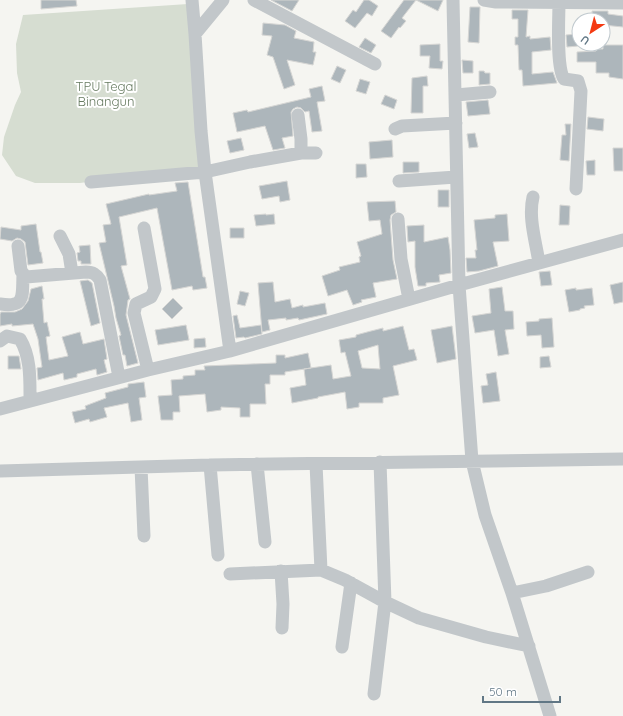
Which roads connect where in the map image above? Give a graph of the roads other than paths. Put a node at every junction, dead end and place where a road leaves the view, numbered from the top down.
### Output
1 (192, 0) edge
2 (223, 0) edge
3 (254, 0) edge
4 (453, 0) edge
5 (484, 0) edge
6 (519, 1) edge
7 (553, 1) edge
8 (623, 3) edge
9 (196, 34) junction
10 (375, 64) dead end
11 (490, 92) dead end
12 (456, 95) junction
13 (298, 115) dead end
14 (456, 122) junction
15 (395, 129) dead end
16 (301, 153) junction
17 (316, 153) dead end
18 (205, 172) junction
19 (456, 177) junction
20 (399, 181) dead end
21 (91, 182) dead end
22 (576, 190) dead end
23 (533, 197) dead end
24 (398, 219) dead end
25 (144, 228) dead end
26 (60, 236) dead end
27 (623, 240) edge
28 (18, 246) dead end
29 (539, 263) junction
30 (72, 273) junction
31 (23, 275) junction
32 (459, 285) junction
33 (409, 299) junction
34 (0, 304) edge
35 (0, 341) edge
36 (230, 351) junction
37 (148, 370) junction
38 (119, 377) junction
39 (30, 401) junction
40 (0, 409) edge
41 (623, 459) edge
42 (472, 461) junction
43 (380, 462) junction
44 (257, 464) junction
45 (316, 464) junction
46 (210, 465) junction
47 (141, 467) junction
48 (0, 471) edge
49 (144, 536) dead end
50 (265, 542) dead end
51 (218, 554) dead end
52 (321, 570) junction
53 (281, 572) junction
54 (588, 572) dead end
55 (230, 574) dead end
56 (351, 583) junction
57 (512, 593) junction
58 (385, 602) junction
59 (282, 628) dead end
60 (529, 646) junction
61 (342, 647) dead end
62 (374, 694) dead end
63 (550, 716) edge

1 - 9 street
2 - 9 street
3 - 10 street
4 - 12 street
5 - 6 street
6 - 7 street
7 - 8 street
7 - 22 street
9 - 18 street
11 - 12 street
12 - 14 street
13 - 16 street
14 - 15 street
14 - 19 street
16 - 17 street
16 - 18 street
18 - 21 street
18 - 36 street
19 - 20 street
19 - 32 street
23 - 29 street
24 - 33 street
25 - 37 street
26 - 30 street
27 - 29 street
28 - 31 street
29 - 32 street
30 - 31 street
30 - 38 street
31 - 34 street
32 - 33 street
32 - 42 street
33 - 36 street
35 - 39 street
36 - 37 street
37 - 38 street
38 - 39 street
39 - 40 street
41 - 42 street
42 - 43 street
42 - 57 street
43 - 45 street
43 - 58 street
44 - 45 street
44 - 46 street
44 - 50 street
45 - 52 street
46 - 47 street
46 - 51 street
47 - 48 street
47 - 49 street
52 - 53 street
52 - 56 street
53 - 55 street
53 - 59 street
54 - 57 street
56 - 58 street
56 - 61 street
57 - 60 street
58 - 60 street
58 - 62 street
60 - 63 street

